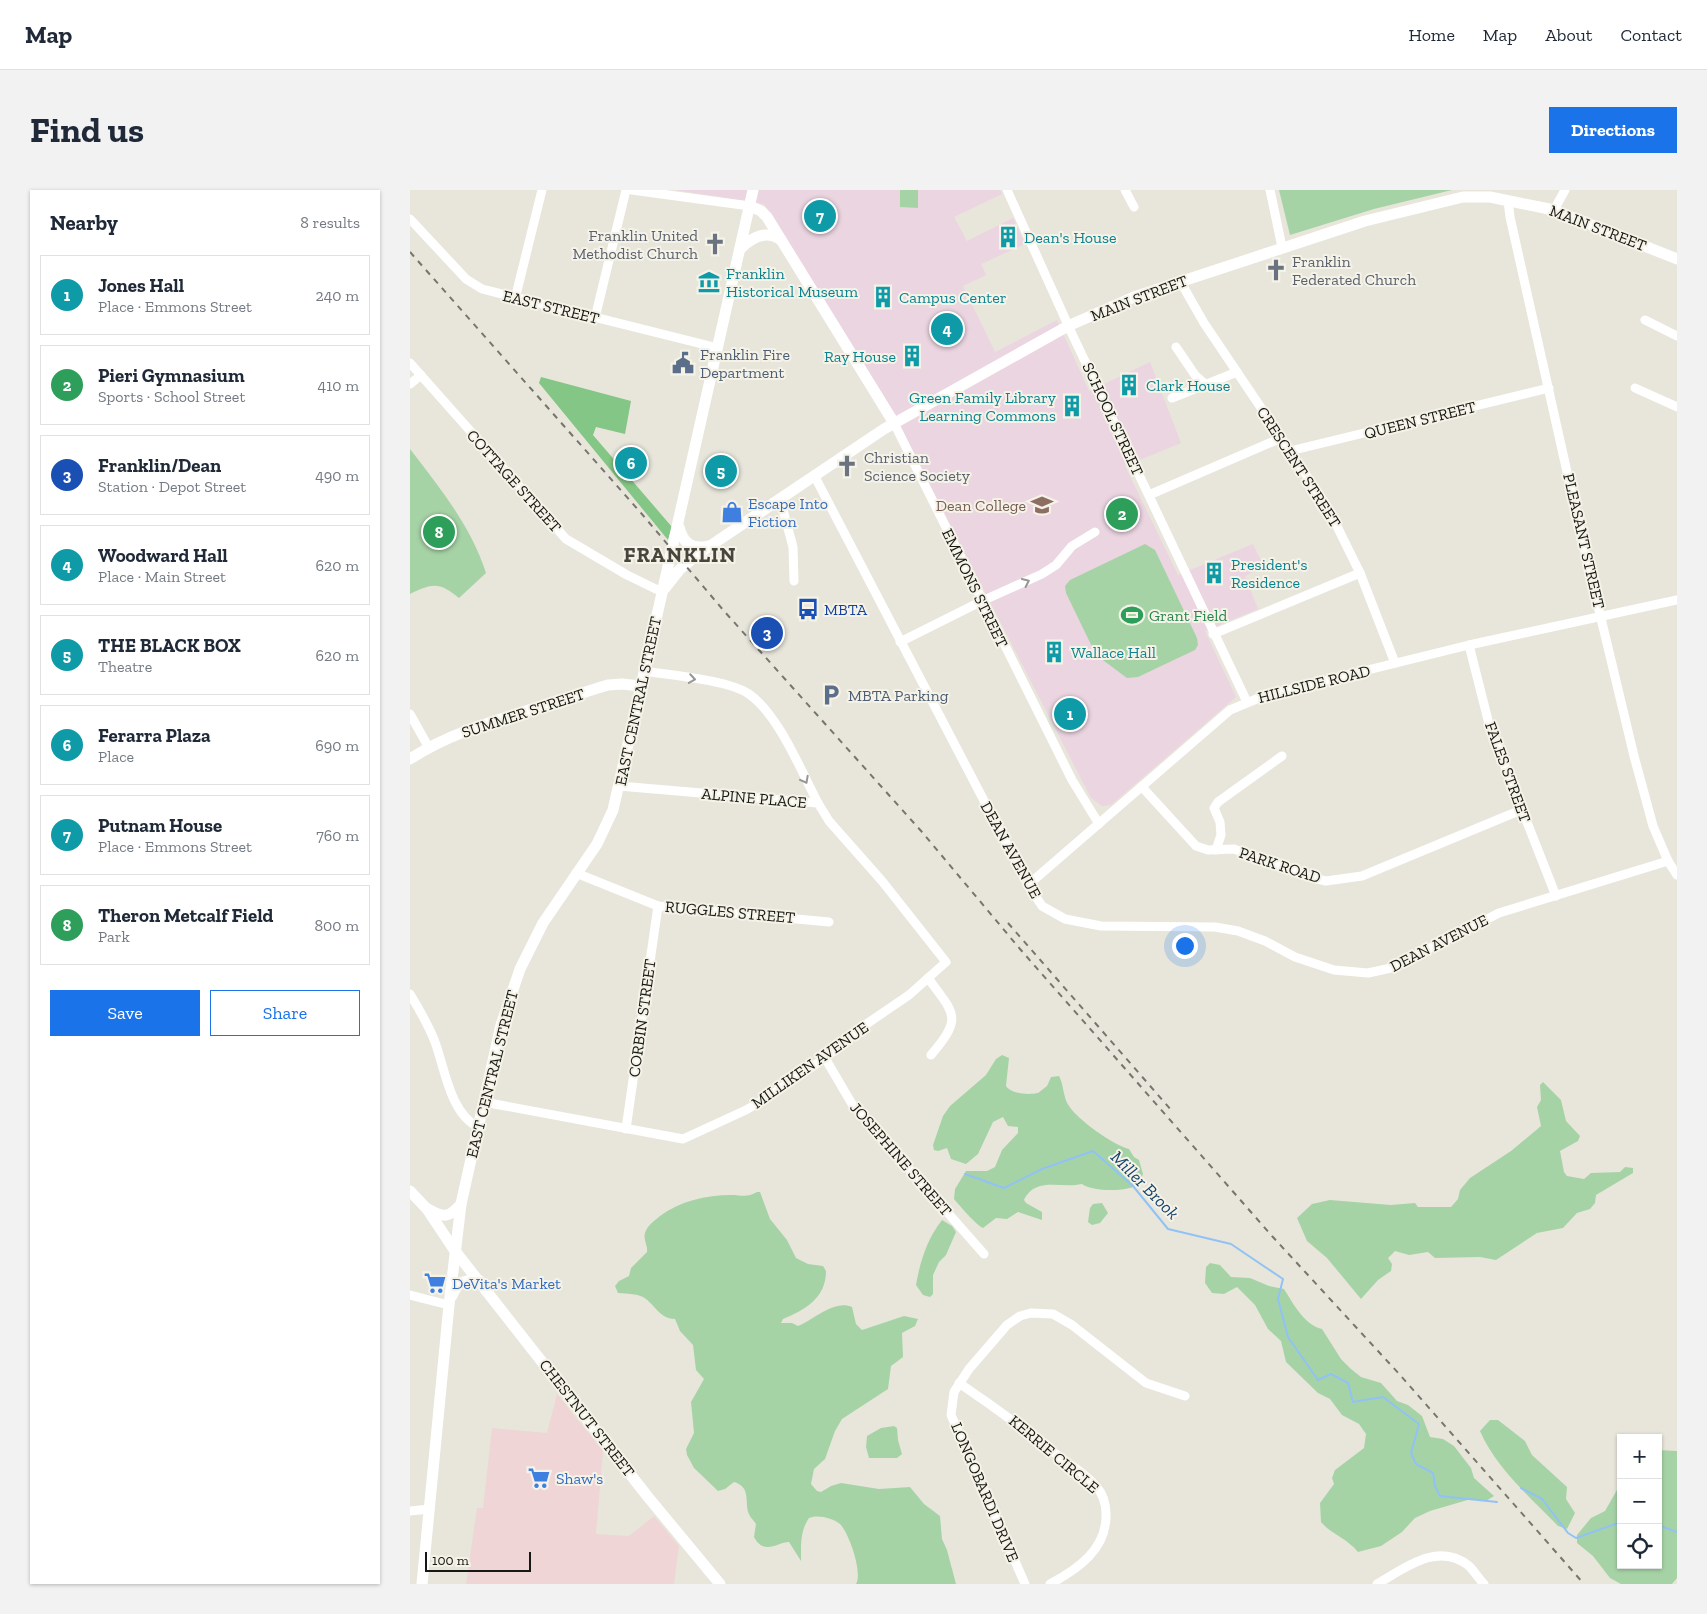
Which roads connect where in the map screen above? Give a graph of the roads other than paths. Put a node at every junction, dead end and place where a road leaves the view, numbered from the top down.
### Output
1 (542, 190) edge
2 (626, 190) edge
3 (632, 190) edge
4 (753, 190) edge
5 (1008, 190) edge
6 (1125, 190) edge
7 (1270, 190) edge
8 (1480, 190) edge
9 (1565, 190) edge
10 (1508, 195) edge
11 (1468, 196) junction
12 (750, 206) junction
13 (1134, 207) dead end
14 (1554, 210) junction
15 (410, 219) edge
16 (781, 240) junction
17 (1282, 247) junction
18 (740, 249) junction
19 (1677, 259) edge
20 (1180, 281) junction
21 (515, 299) junction
22 (595, 318) junction
23 (1645, 320) dead end
24 (1068, 326) junction
25 (1677, 336) edge
26 (1176, 347) dead end
27 (718, 348) junction
28 (410, 363) edge
29 (1237, 372) junction
30 (421, 375) junction
31 (410, 384) edge
32 (1204, 384) junction
33 (1549, 388) junction
34 (1635, 388) dead end
35 (1172, 398) dead end
36 (1677, 407) edge
37 (894, 424) junction
38 (1281, 438) junction
39 (1290, 451) junction
40 (814, 475) junction
41 (1149, 496) junction
42 (780, 499) junction
43 (679, 525) junction
44 (1095, 532) dead end
45 (712, 544) junction
46 (1360, 573) junction
47 (794, 581) dead end
48 (662, 592) junction
49 (1677, 600) edge
50 (982, 601) junction
51 (1602, 616) junction
52 (1213, 634) junction
53 (900, 642) junction
54 (1469, 645) junction
55 (1396, 663) junction
56 (644, 671) junction
57 (641, 686) junction
58 (1248, 702) junction
59 (410, 714) edge
60 (429, 748) junction
61 (1282, 756) dead end
62 (410, 759) edge
63 (619, 786) junction
64 (1142, 787) junction
65 (818, 803) junction
66 (1521, 810) junction
67 (1099, 824) junction
68 (1216, 850) junction
69 (1668, 861) junction
70 (576, 873) junction
71 (1677, 876) edge
72 (1028, 885) junction
73 (1556, 896) junction
74 (658, 906) junction
75 (829, 922) dead end
76 (946, 962) joint
77 (928, 978) junction
78 (410, 994) edge
79 (931, 1055) dead end
80 (825, 1058) junction
81 (484, 1102) junction
82 (478, 1127) junction
83 (626, 1129) junction
84 (410, 1191) edge
85 (461, 1204) junction
86 (427, 1209) junction
87 (455, 1251) junction
88 (984, 1254) dead end
89 (480, 1281) junction
90 (410, 1294) edge
91 (449, 1305) junction
92 (959, 1383) junction
93 (1185, 1396) dead end
94 (430, 1509) junction
95 (410, 1511) edge
96 (422, 1584) edge
97 (720, 1584) edge
98 (1025, 1584) edge
99 (1050, 1584) edge
100 (1377, 1584) edge
101 (1484, 1584) edge

1 - 21 street
2 - 22 street
3 - 12 street
4 - 12 main road, EAST CENTRAL STREET
5 - 24 street, SCHOOL STREET
6 - 13 street
7 - 17 street
8 - 11 main road
9 - 14 street
10 - 11 main road, MAIN STREET
10 - 14 main road, MAIN STREET
10 - 33 street, PLEASANT STREET
11 - 17 main road, MAIN STREET
12 - 16 main road, EMMONS STREET
12 - 18 main road, EAST CENTRAL STREET
14 - 19 main road, MAIN STREET
15 - 21 street, EAST STREET
16 - 18 main road
16 - 37 main road, EMMONS STREET
17 - 20 main road, MAIN STREET
18 - 27 main road, EAST CENTRAL STREET
20 - 24 main road, MAIN STREET
20 - 29 street, CRESCENT STREET
21 - 22 street, EAST STREET
22 - 27 street, EAST STREET
23 - 25 street
24 - 37 main road, MAIN STREET
24 - 41 street, SCHOOL STREET
26 - 32 street
27 - 43 main road, EAST CENTRAL STREET
28 - 30 street, COTTAGE STREET
29 - 32 street
29 - 38 street, CRESCENT STREET
30 - 31 street
30 - 48 street, COTTAGE STREET
32 - 35 street
33 - 39 street, QUEEN STREET
33 - 51 street, PLEASANT STREET
34 - 36 street
37 - 40 main road, MAIN STREET
37 - 50 street, EMMONS STREET
38 - 39 street, CRESCENT STREET
38 - 41 street
39 - 46 street, CRESCENT STREET
40 - 42 main road, MAIN STREET
40 - 53 street, DEAN AVENUE
41 - 52 street, SCHOOL STREET
42 - 45 main road, MAIN STREET
42 - 47 street
43 - 45 main road
43 - 48 main road, EAST CENTRAL STREET
50 -> 44 street
45 - 48 main road, MAIN STREET
46 - 52 street
46 - 55 street, CRESCENT STREET
48 - 56 main road, EAST CENTRAL STREET
49 - 51 street, HILLSIDE ROAD
50 - 53 street
50 - 67 street, EMMONS STREET
51 - 54 street, HILLSIDE ROAD
51 - 69 street, PLEASANT STREET
52 - 58 street, SCHOOL STREET
53 - 72 street, DEAN AVENUE
54 - 55 street, HILLSIDE ROAD
54 - 66 street, FALES STREET
55 - 58 street, HILLSIDE ROAD
56 - 57 main road, EAST CENTRAL STREET
56 -> 65 street
57 - 60 main road, SUMMER STREET
57 - 63 main road, EAST CENTRAL STREET
58 - 64 street, HILLSIDE ROAD
59 - 60 street
60 - 62 main road, SUMMER STREET
61 - 68 street
63 - 65 street, ALPINE PLACE
63 - 70 main road, EAST CENTRAL STREET
64 - 67 street, HILLSIDE ROAD
64 - 68 street, PARK ROAD
65 - 76 street, ALPINE PLACE
66 - 68 street, PARK ROAD
66 - 73 street, FALES STREET
67 - 72 street, HILLSIDE ROAD
69 - 71 street, PLEASANT STREET
69 - 73 street, DEAN AVENUE
70 - 74 street, RUGGLES STREET
70 - 81 main road, EAST CENTRAL STREET
72 - 73 street, DEAN AVENUE
74 - 75 street, RUGGLES STREET
74 - 83 street, CORBIN STREET
76 - 77 street, MILLIKEN AVENUE
77 - 79 street
77 - 80 street, MILLIKEN AVENUE
78 - 82 street
80 - 83 street, MILLIKEN AVENUE
80 - 88 street, JOSEPHINE STREET
81 - 82 main road, EAST CENTRAL STREET
81 - 83 street, MILLIKEN AVENUE
82 - 85 main road, EAST CENTRAL STREET
84 - 86 main road, CHESTNUT STREET
85 - 86 main road
85 - 87 main road, EAST CENTRAL STREET
86 - 87 main road, CHESTNUT STREET
87 - 89 main road, CHESTNUT STREET
87 - 91 main road, EAST CENTRAL STREET
89 - 91 main road
89 - 97 main road, CHESTNUT STREET
90 - 91 street
91 - 94 main road, EAST CENTRAL STREET
92 - 93 street, LONGOBARDI DRIVE
92 - 98 street, LONGOBARDI DRIVE
92 - 99 street, KERRIE CIRCLE
94 - 95 street
94 - 96 main road, EAST CENTRAL STREET
100 - 101 street

